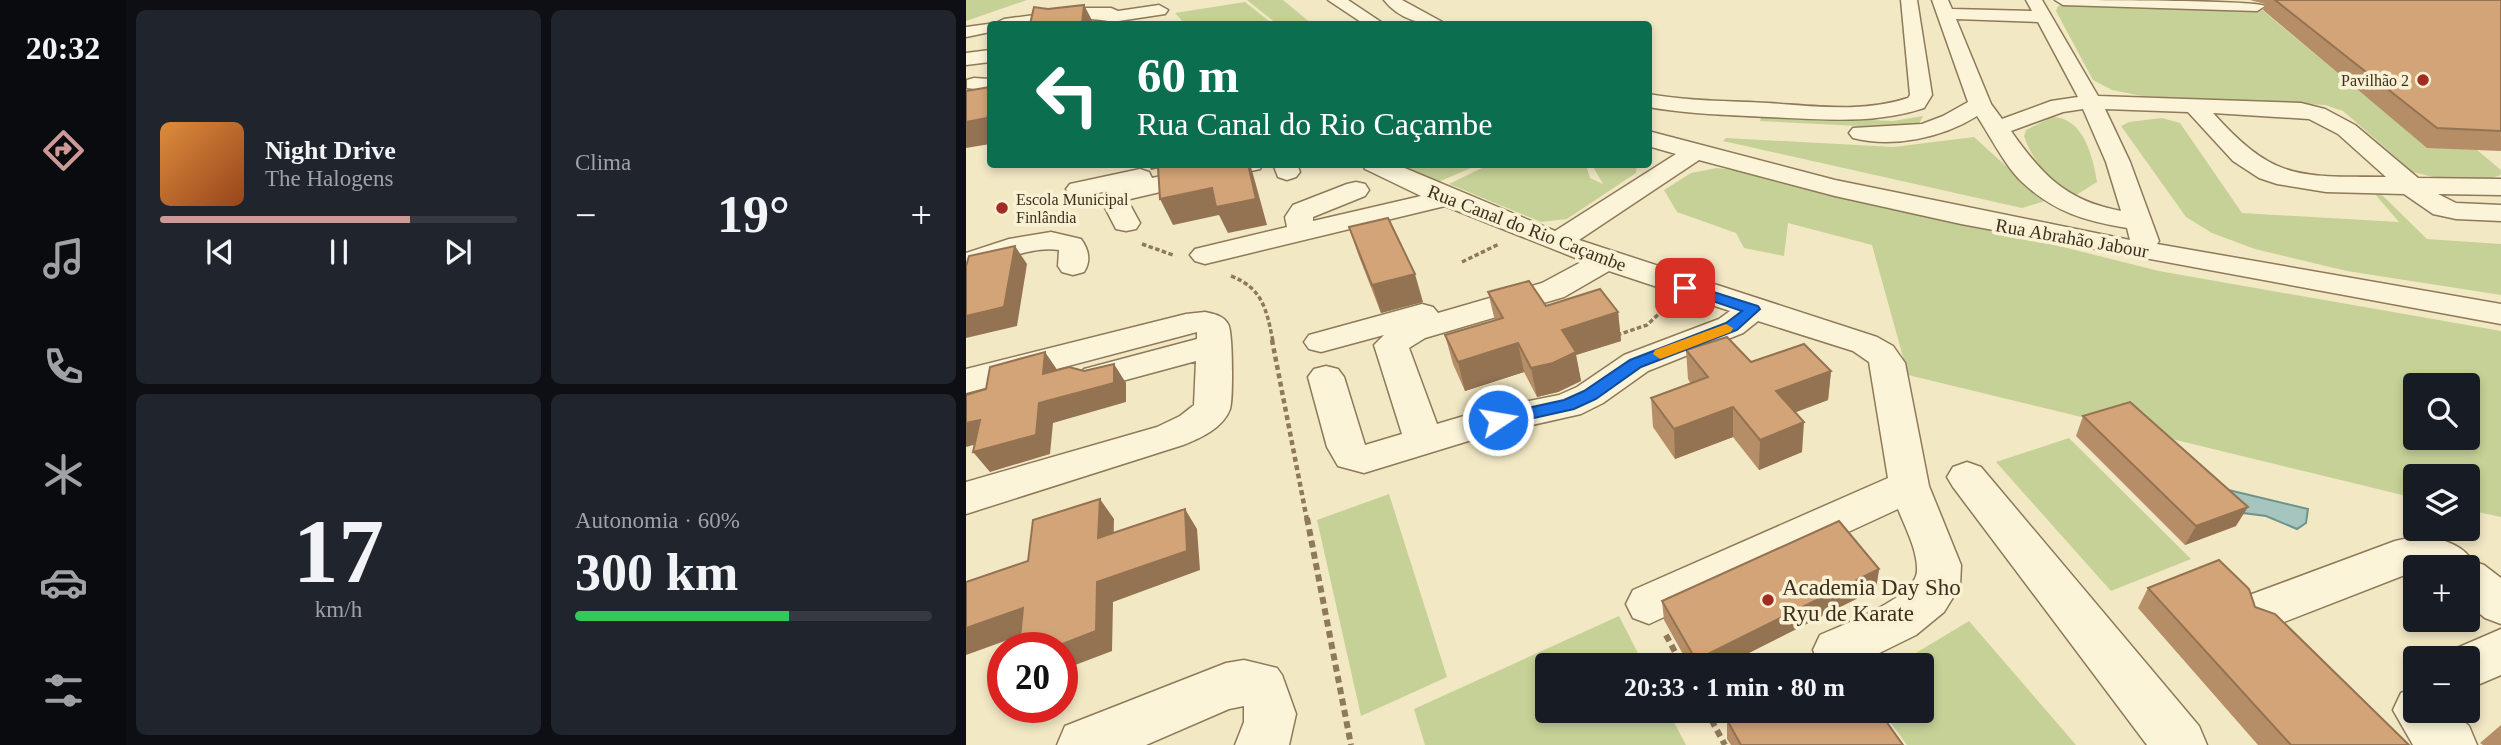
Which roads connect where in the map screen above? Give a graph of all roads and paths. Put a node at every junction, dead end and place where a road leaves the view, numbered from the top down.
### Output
1 (1336, 0) edge
2 (1392, 0) edge
3 (1909, 0) edge
4 (2063, 0) edge
5 (1159, 6) edge
6 (1353, 6) edge
7 (2258, 6) dead end
8 (1944, 7) edge
9 (2038, 8) edge
10 (1029, 21) edge
11 (1112, 21) edge
12 (1170, 21) edge
13 (1372, 21) edge
14 (1430, 21) edge
15 (987, 56) edge
16 (966, 59) edge
17 (1652, 101) edge
18 (2091, 102) junction
19 (1980, 104) junction
20 (2193, 105) junction
21 (1652, 116) edge
22 (1995, 129) junction
23 (1652, 139) edge
24 (1695, 152) junction
25 (1183, 168) edge
26 (1233, 168) edge
27 (1382, 168) edge
28 (2411, 186) junction
29 (2501, 187) edge
30 (1079, 189) dead end
31 (1356, 190) dead end
32 (1443, 198) junction
33 (2501, 213) edge
34 (2138, 222) junction
35 (1302, 232) junction
36 (1131, 233) joint
37 (1505, 240) dead end
38 (1558, 242) junction
39 (2150, 252) junction
40 (1595, 257) junction
41 (1204, 262) junction
42 (1462, 262) dead end
43 (966, 264) edge
44 (1073, 266) dead end
45 (1674, 299) dead end
46 (1752, 309) junction
47 (2501, 314) edge
48 (1616, 335) dead end
49 (1321, 341) dead end
50 (1215, 345) junction
51 (1096, 377) edge
52 (1326, 377) dead end
53 (966, 381) edge
54 (1424, 442) junction
55 (1968, 477) dead end
56 (1909, 486) junction
57 (966, 498) edge
58 (2408, 555) edge
59 (2434, 555) edge
60 (2403, 557) edge
61 (2480, 587) edge
62 (1649, 604) dead end
63 (2501, 604) edge
64 (2261, 611) edge
65 (1837, 650) dead end
66 (2501, 651) edge
67 (2480, 661) edge
68 (1713, 723) edge
69 (2427, 723) edge
70 (1084, 745) edge
71 (1262, 745) edge
72 (1351, 745) edge
73 (1725, 745) edge
74 (2180, 745) edge
75 (2450, 745) edge

1 - 6 street
2 - 14 street
3 - 17 street
4 - 7 street
5 - 11 street
5 - 12 street
6 - 13 street
8 - 9 street
8 - 19 street
9 - 18 street
10 - 11 street
15 - 16 street
18 - 20 street
18 - 22 street
18 - 34 street
19 - 21 street
19 - 22 street
20 - 28 street
20 - 28 street
22 - 34 street
23 - 24 street, Rua Abrahão Jabour
24 - 38 street
24 - 39 street, Rua Abrahão Jabour
25 - 30 street
26 - 36 street
27 - 32 street, Rua Canal do Rio Caçambe
28 - 29 street
28 - 33 street
31 - 35 street
32 - 35 street
32 - 38 street, Rua Canal do Rio Caçambe
34 - 39 street
35 - 41 street
36 - 41 path
37 - 42 path
38 - 40 street, Rua Canal do Rio Caçambe
39 - 47 street, Rua Abrahão Jabour
40 - 46 street, Rua Canal do Rio Caçambe
40 - 49 street
40 - 54 street
41 - 72 path
43 - 44 street
45 - 48 path
46 - 54 street
46 - 56 street, Rua Canal do Rio Caçambe
50 - 51 street
50 - 53 street
50 - 57 street
52 - 54 street
55 - 74 street
56 - 62 street
56 - 65 street
58 - 59 street
60 - 64 street
61 - 63 street
66 - 67 street
68 - 73 path
69 - 75 street
70 - 71 street

